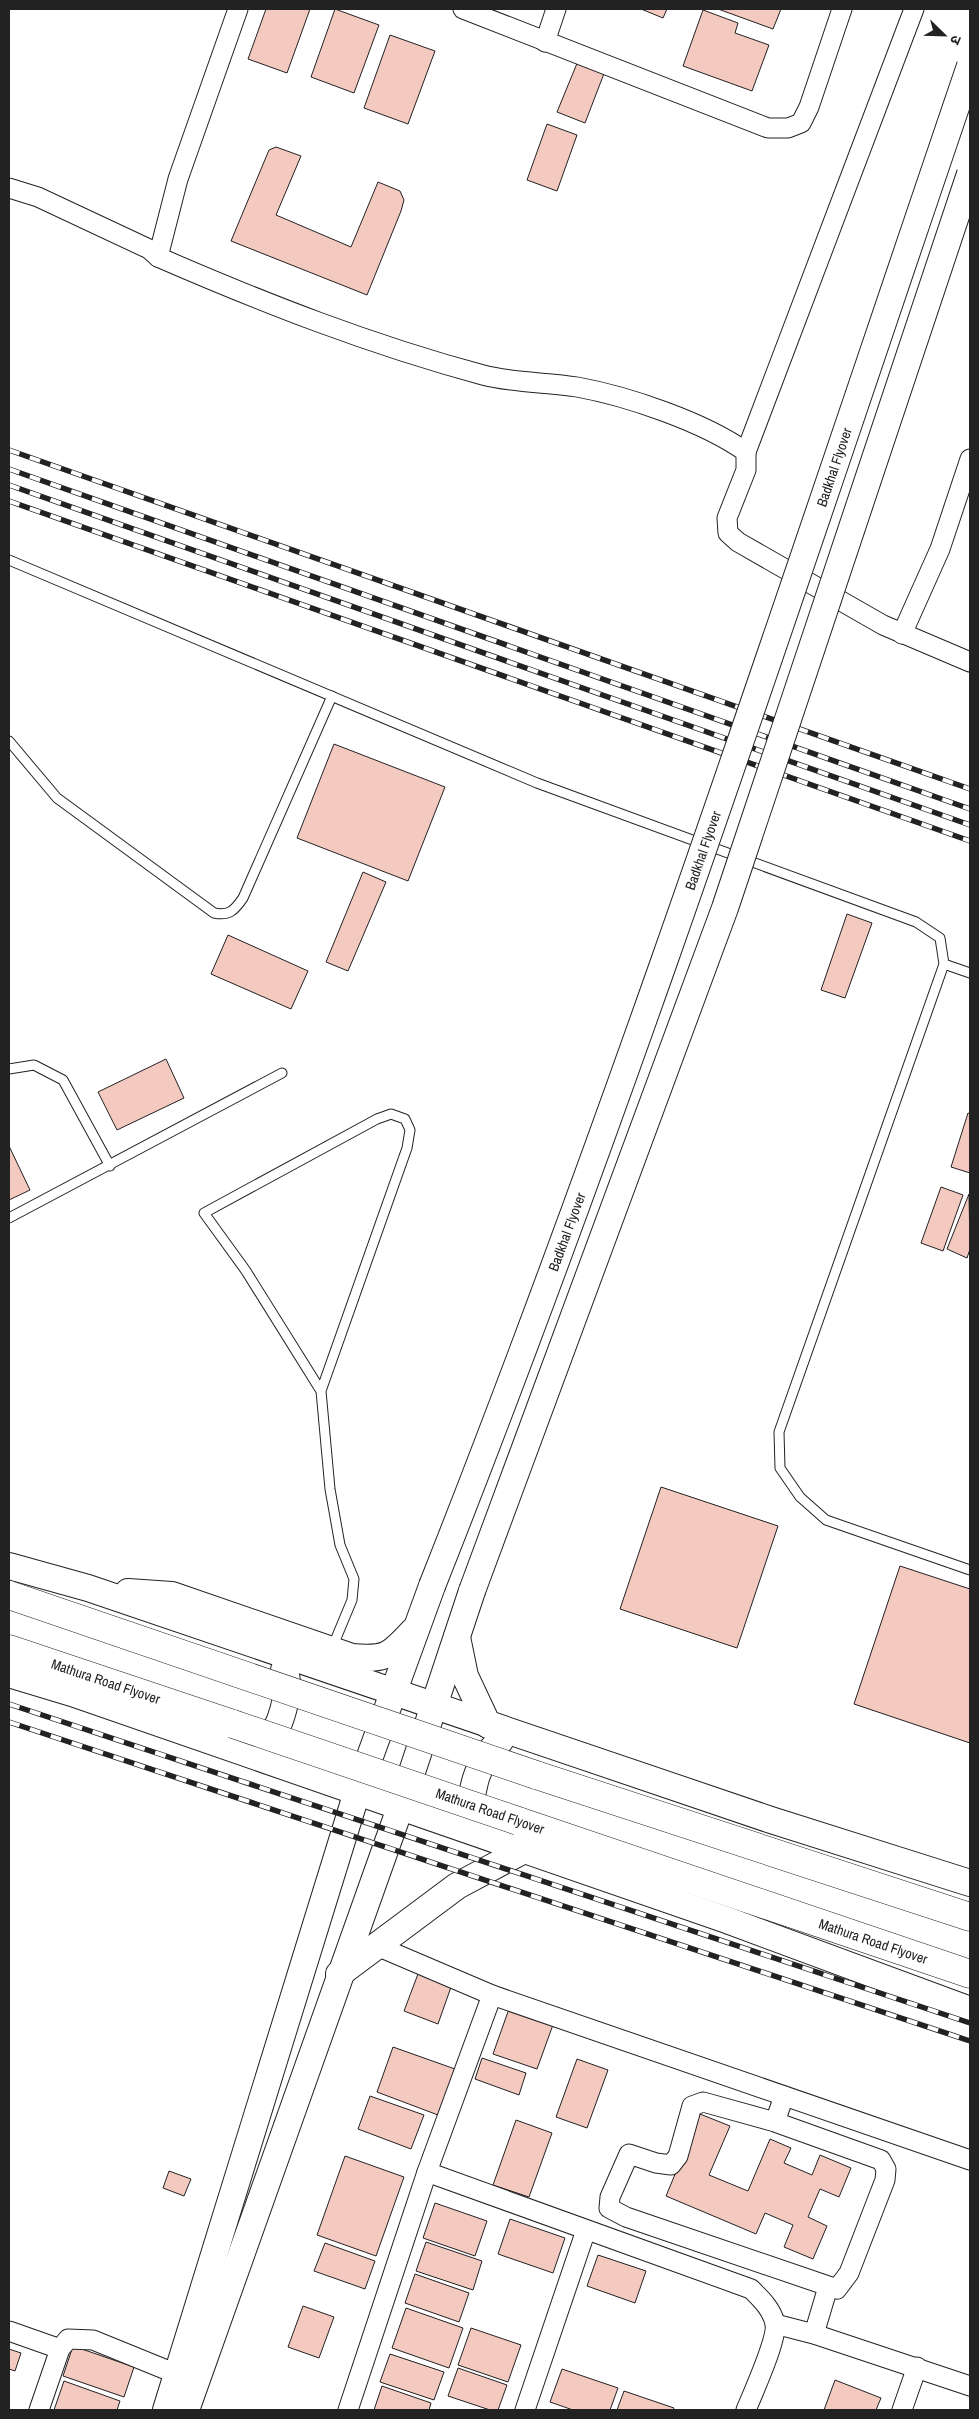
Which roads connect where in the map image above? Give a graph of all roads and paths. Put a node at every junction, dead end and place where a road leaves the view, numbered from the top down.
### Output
1 (238, 9) edge
2 (464, 9) edge
3 (556, 9) edge
4 (842, 9) edge
5 (914, 9) edge
6 (545, 42) junction
7 (970, 66) edge
8 (970, 174) edge
9 (9, 188) edge
10 (158, 257) junction
11 (746, 452) junction
12 (970, 459) edge
13 (9, 560) edge
14 (902, 634) junction
15 (970, 662) edge
16 (332, 696) junction
17 (9, 741) edge
18 (944, 964) junction
19 (970, 973) edge
20 (9, 1070) edge
21 (282, 1072) dead end
22 (110, 1166) junction
23 (9, 1218) edge
24 (320, 1391) junction
25 (9, 1566) edge
26 (970, 1570) edge
27 (88, 1588) junction
28 (9, 1595) edge
29 (416, 1628) junction
30 (457, 1637) junction
31 (9, 1649) edge
32 (271, 1650) junction
33 (331, 1650) junction
34 (9, 1674) edge
35 (393, 1692) junction
36 (434, 1707) junction
37 (499, 1729) junction
38 (246, 1753) junction
39 (357, 1792) junction
40 (400, 1808) junction
41 (478, 1834) junction
42 (524, 1850) junction
43 (970, 1883) edge
44 (970, 1917) edge
45 (377, 1946) junction
46 (339, 1974) junction
47 (970, 1974) edge
48 (492, 1995) junction
49 (970, 2010) edge
50 (784, 2096) junction
51 (775, 2122) junction
52 (970, 2160) edge
53 (427, 2172) junction
54 (586, 2230) junction
55 (828, 2287) junction
56 (775, 2324) junction
57 (9, 2331) edge
58 (814, 2334) junction
59 (60, 2349) junction
60 (917, 2367) junction
61 (179, 2375) junction
62 (970, 2386) edge
63 (39, 2410) edge
64 (166, 2410) edge
65 (186, 2410) edge
66 (348, 2410) edge
67 (525, 2410) edge
68 (746, 2410) edge
69 (902, 2410) edge

1 - 10 street
2 - 6 street
3 - 6 street
4 - 6 street
5 - 11 street
7 - 29 main road, Badkhal Flyover, bridge
8 - 30 main road, bridge
9 - 10 street
10 - 11 street
11 - 14 street
12 - 14 street
13 - 16 lane
14 - 15 street
16 - 17 lane
16 - 18 lane
18 - 19 lane
18 - 26 lane
20 - 22 lane
21 - 22 lane
22 - 23 lane
24 - 24 lane
24 - 33 lane
25 - 27 main road
27 - 32 main road
27 - 33 main road
28 - 44 highway, bridge
29 - 33 main road
29 - 35 main road, Badkhal Flyover
30 - 36 main road
30 - 37 main road
31 - 47 highway, Mathura Road Flyover, bridge
32 - 35 main road
32 - 38 main road
34 - 38 main road
35 - 36 main road
35 - 39 main road, Badkhal Flyover
36 - 37 main road
36 - 40 main road
37 - 41 main road
37 - 43 main road
38 - 39 main road
39 - 40 main road
39 - 61 main road, Badkhal Flyover
40 - 41 main road
40 - 46 main road
41 - 42 main road
42 - 45 main road
42 - 49 main road
45 - 46 main road
45 - 48 street
46 - 65 main road
48 - 50 street
48 - 53 street
50 - 51 street
50 - 52 street
51 - 55 street
51 - 55 street
53 - 54 street
53 - 66 street
54 - 56 street
54 - 67 street
55 - 58 street
56 - 58 street
56 - 68 street
57 - 59 street
58 - 60 street
59 - 61 street
59 - 63 street
60 - 62 street
60 - 69 street
61 - 64 main road, Badkhal Flyover

